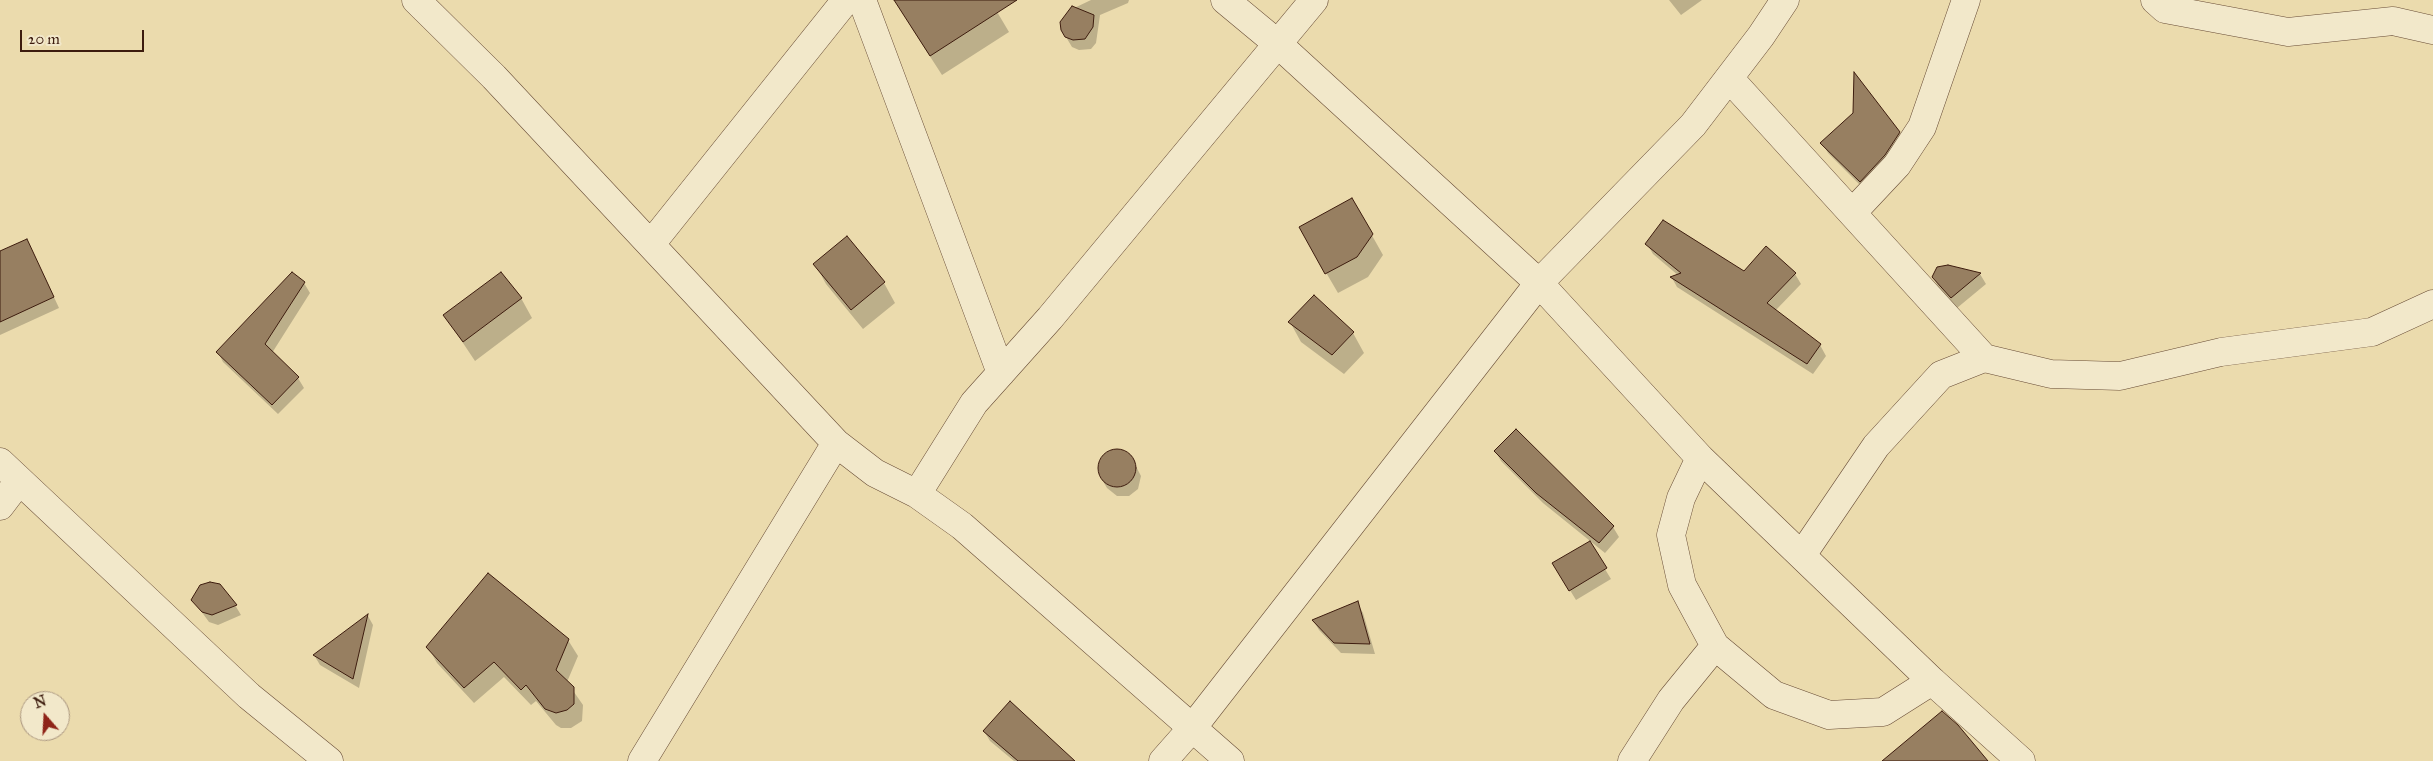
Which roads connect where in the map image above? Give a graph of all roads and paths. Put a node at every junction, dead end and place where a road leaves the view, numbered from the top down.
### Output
1 (416, 0) edge
2 (846, 0) edge
3 (862, 0) edge
4 (1225, 0) edge
5 (1314, 0) edge
6 (1785, 0) edge
7 (1966, 0) edge
8 (2155, 0) edge
9 (2433, 30) edge
10 (1278, 44) junction
11 (1730, 78) junction
12 (1852, 213) junction
13 (652, 244) junction
14 (1539, 283) junction
15 (2433, 304) edge
16 (1984, 358) junction
17 (1001, 373) junction
18 (836, 442) junction
19 (1700, 458) junction
20 (0, 462) edge
21 (19, 481) junction
22 (917, 494) junction
23 (0, 506) edge
24 (1802, 555) junction
25 (1715, 646) junction
26 (1932, 681) junction
27 (1193, 727) junction
28 (329, 761) edge
29 (642, 761) edge
30 (1163, 761) edge
31 (1230, 761) edge
32 (1632, 761) edge
33 (2021, 761) edge

1 - 13 street
2 - 13 street
3 - 17 street
4 - 10 street
5 - 10 street
6 - 11 street
7 - 12 street
8 - 9 street
10 - 14 street
10 - 17 street
11 - 12 street
11 - 14 street
12 - 16 street
13 - 18 street
14 - 19 street
14 - 27 street
15 - 16 street
16 - 24 street
17 - 22 street
18 - 22 street
18 - 29 street
19 - 24 street
19 - 25 street
20 - 21 street
21 - 23 street
21 - 28 street
22 - 27 street
24 - 26 street
25 - 26 street
25 - 32 street
26 - 33 street
27 - 30 street
27 - 31 street

